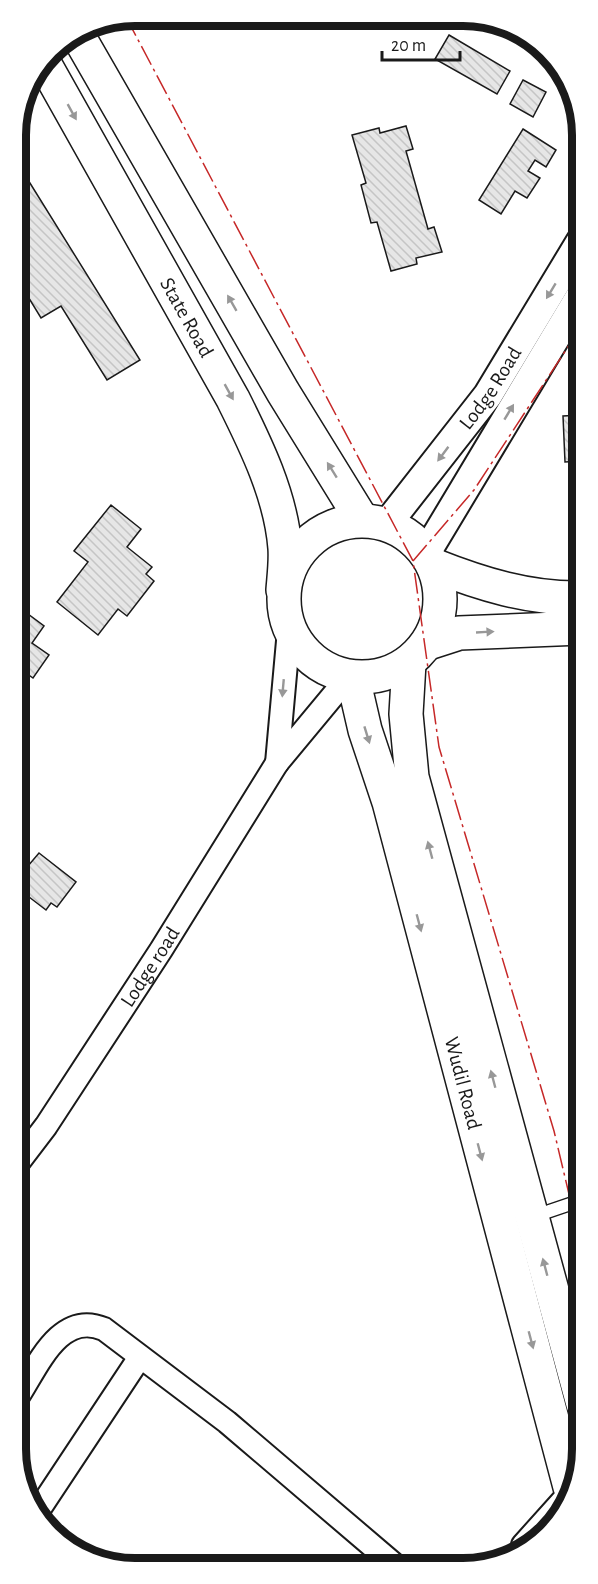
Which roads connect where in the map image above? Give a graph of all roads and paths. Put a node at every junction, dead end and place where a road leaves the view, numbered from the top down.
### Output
1 (80, 40) edge
2 (47, 69) edge
3 (572, 256) edge
4 (572, 311) edge
5 (374, 522) junction
6 (429, 559) junction
7 (283, 590) junction
8 (572, 597) edge
9 (572, 628) edge
10 (290, 630) junction
11 (419, 653) junction
12 (349, 677) junction
13 (277, 763) junction
14 (26, 1152) edge
15 (572, 1204) edge
16 (531, 1218) junction
17 (140, 1357) junction
18 (572, 1365) edge
19 (26, 1384) edge
20 (569, 1477) edge
21 (565, 1487) edge
22 (41, 1506) edge
23 (529, 1537) edge
24 (386, 1558) edge

5 -> 1 main road
2 -> 7 main road, State Road
3 -> 5 street, Lodge Road
6 -> 4 street, Lodge Road
5 - 6 main road
5 - 7 main road
6 - 8 main road
6 - 11 main road
7 - 10 main road
11 -> 9 main road
10 - 12 main road
10 -> 13 street
11 - 12 main road
16 -> 11 main road, Wudil Road
12 - 13 street, Lodge road
12 -> 20 main road, Wudil Road
13 - 14 street, Lodge road
15 - 16 lane
18 -> 16 main road, Wudil Road
17 - 19 street
17 - 22 street
17 - 24 street
21 - 23 street

